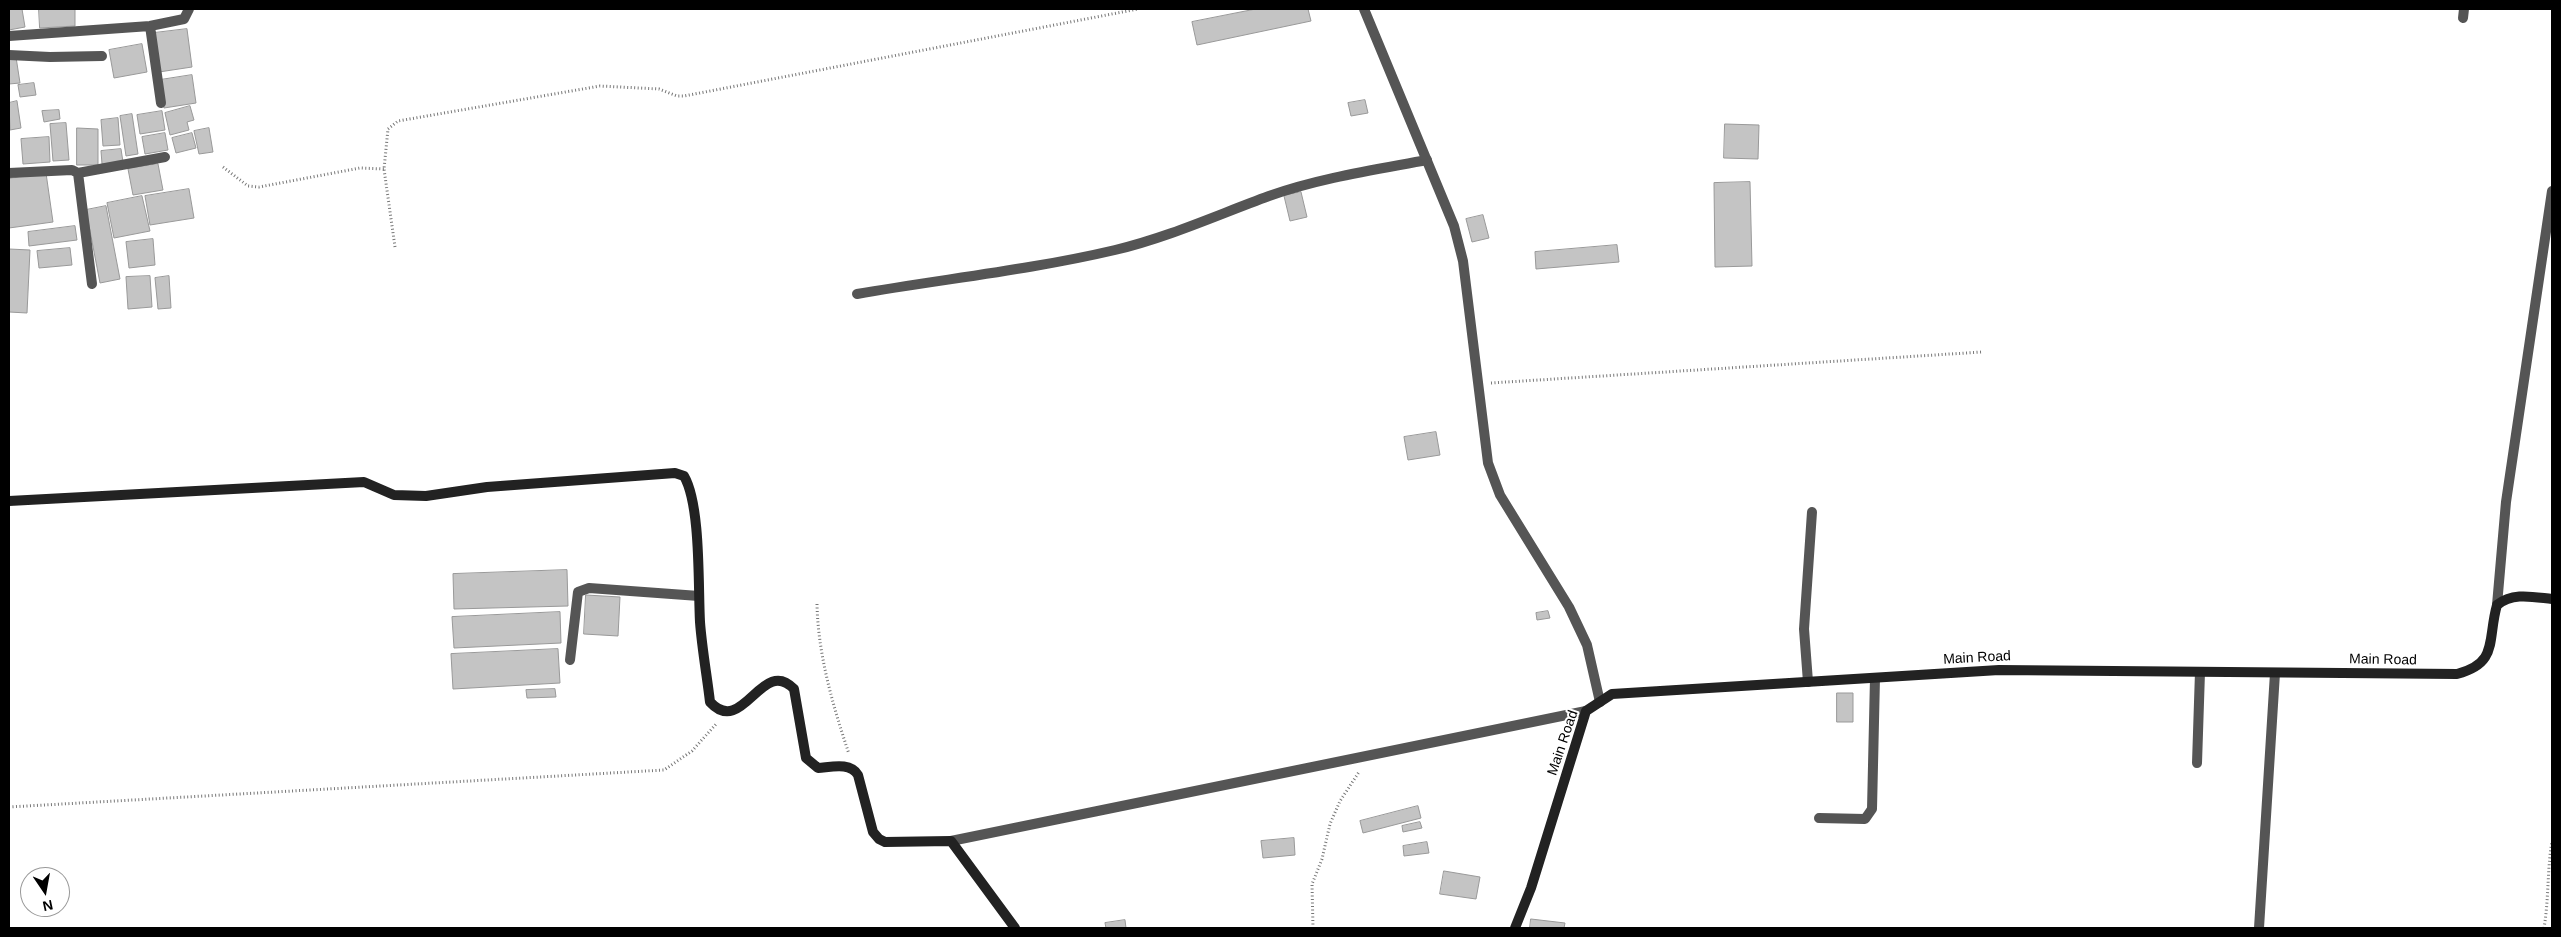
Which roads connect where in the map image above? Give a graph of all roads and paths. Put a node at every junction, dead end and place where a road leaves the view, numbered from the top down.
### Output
1 (189, 9) edge
2 (1138, 9) edge
3 (1364, 9) edge
4 (150, 26) junction
5 (9, 36) edge
6 (9, 55) edge
7 (102, 56) dead end
8 (161, 103) dead end
9 (165, 157) dead end
10 (1428, 160) junction
11 (223, 168) dead end
12 (384, 169) junction
13 (9, 173) edge
14 (78, 173) junction
15 (2552, 190) edge
16 (395, 247) dead end
17 (92, 284) dead end
18 (857, 294) dead end
19 (1982, 352) dead end
20 (1478, 384) junction
21 (9, 502) edge
22 (1812, 512) dead end
23 (699, 596) junction
24 (2552, 599) edge
25 (817, 604) dead end
26 (2497, 604) junction
27 (570, 660) dead end
28 (2200, 672) junction
29 (2275, 673) junction
30 (1875, 678) junction
31 (1808, 682) junction
32 (1600, 702) junction
33 (1586, 710) junction
34 (726, 713) junction
35 (1370, 755) junction
36 (2197, 763) dead end
37 (854, 769) junction
38 (9, 807) edge
39 (1819, 818) dead end
40 (951, 841) junction
41 (2552, 841) edge
42 (1015, 928) edge
43 (1313, 928) edge
44 (1515, 928) edge
45 (2259, 928) edge
46 (2544, 928) edge

1 - 4 street
2 - 12 path
3 - 10 street
4 - 5 street
4 - 8 street
6 - 7 street
9 - 14 street
10 - 18 street
10 - 20 street
11 - 12 path
12 - 16 path
13 - 14 street
14 - 17 street
15 - 26 street
19 - 20 path
20 - 32 street
21 - 23 street
22 - 31 street
23 - 27 street
23 - 34 street
24 - 26 street
25 - 37 path
26 - 29 street, Main Road
28 - 29 street, Main Road
28 - 30 street, Main Road
28 - 36 street
29 - 45 street
30 - 31 street, Main Road
30 - 39 street
31 - 32 street, Main Road
32 - 33 street, Main Road
33 - 35 street
33 - 44 street, Main Road
34 - 37 street
34 - 38 path
35 - 40 street
35 - 43 path
37 - 40 street
40 - 42 street
41 - 46 path

